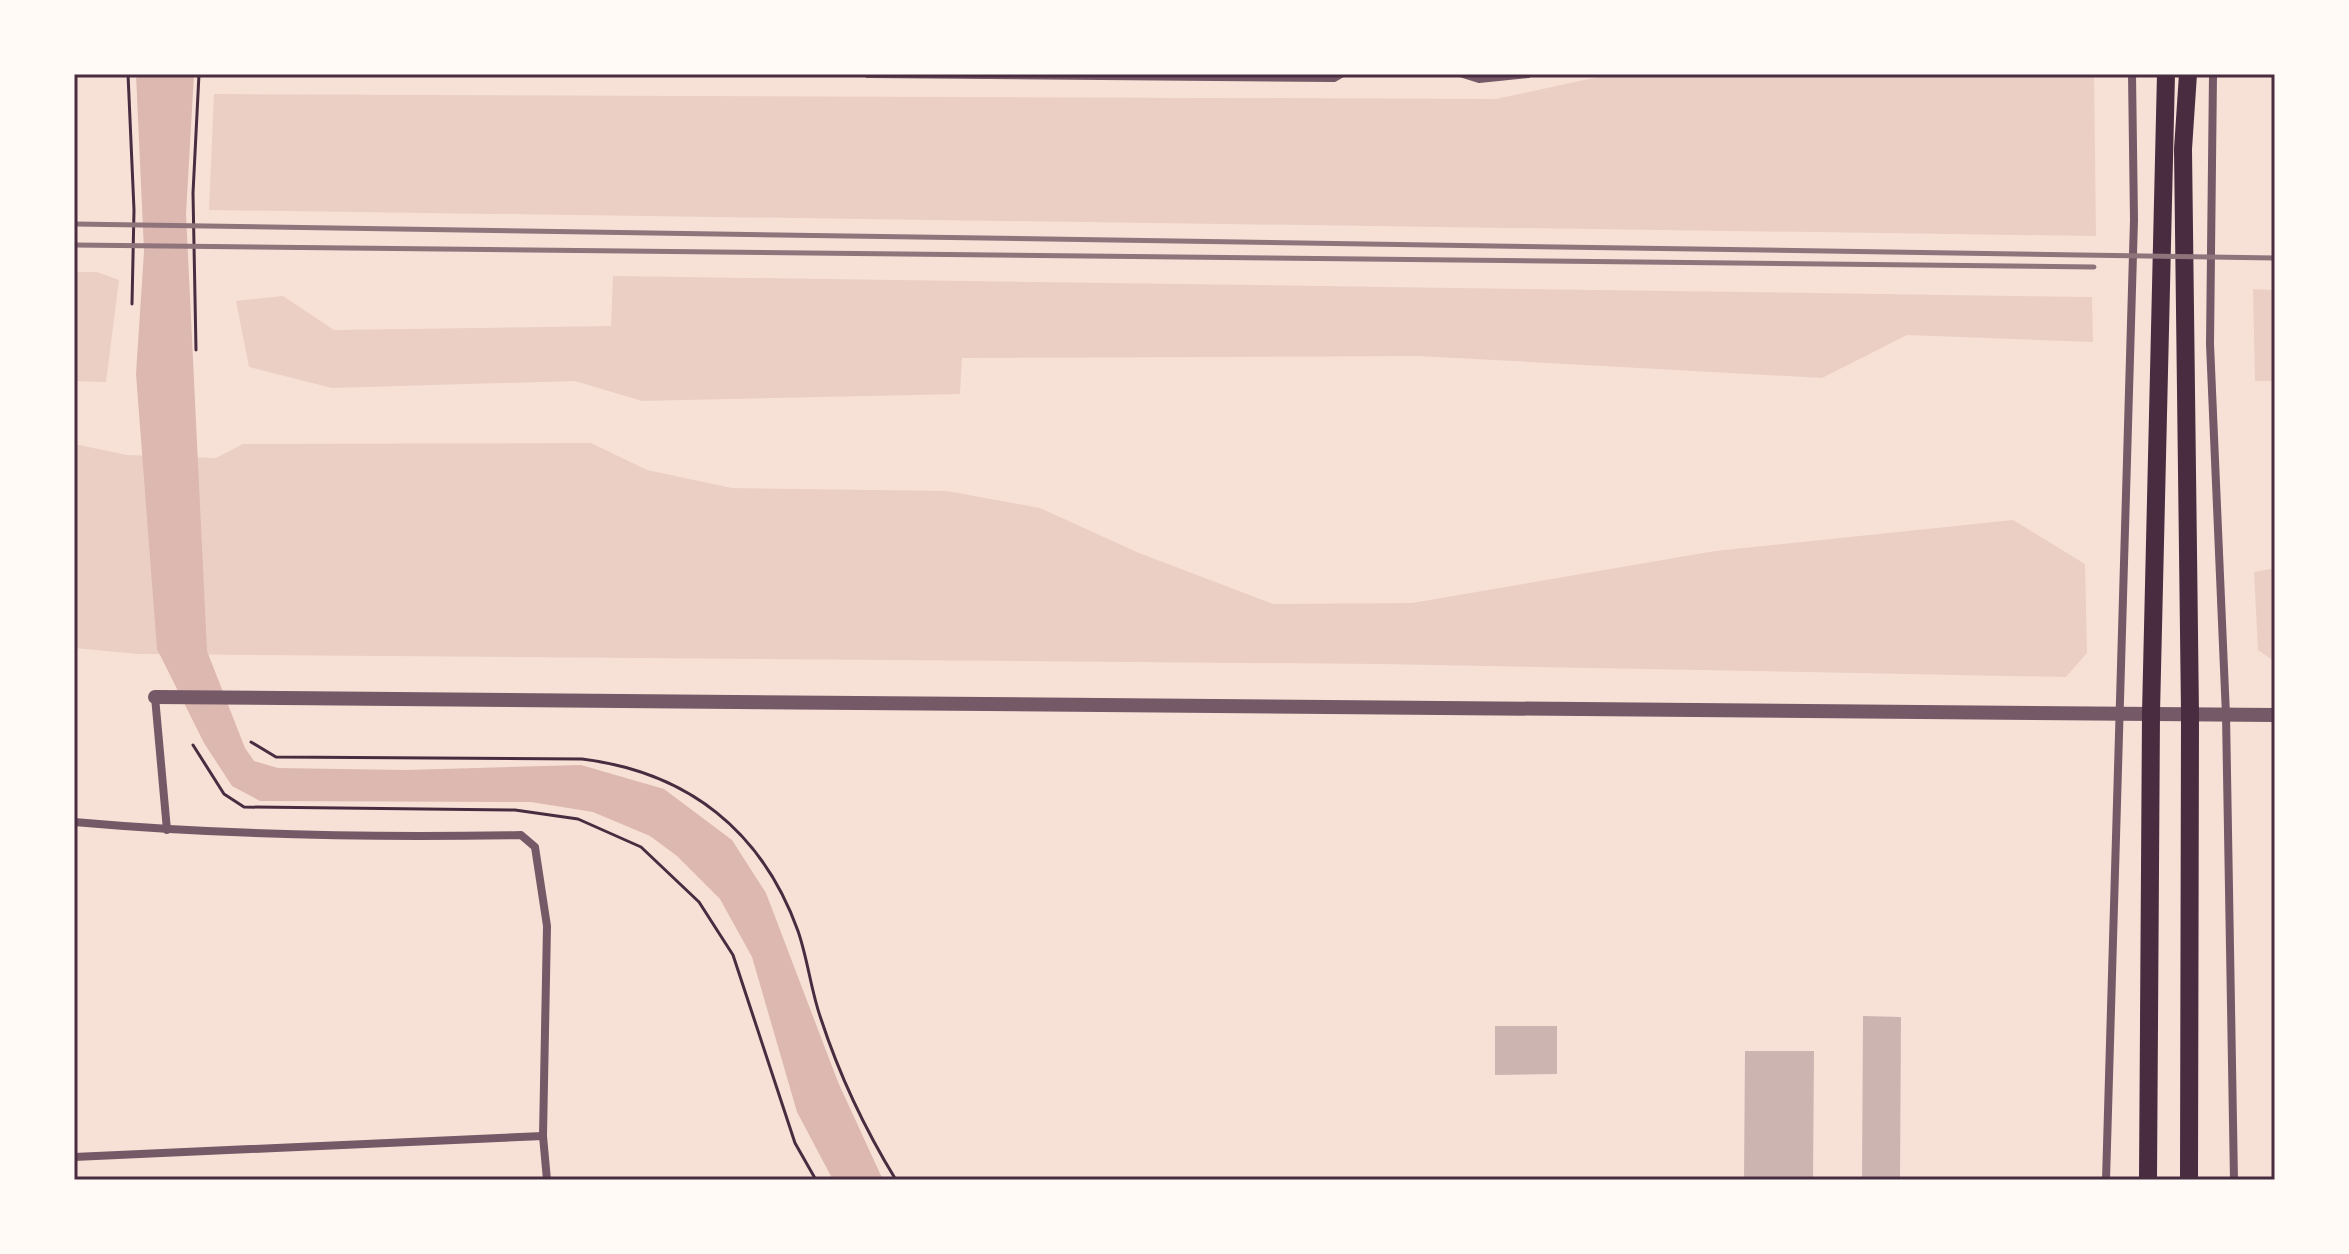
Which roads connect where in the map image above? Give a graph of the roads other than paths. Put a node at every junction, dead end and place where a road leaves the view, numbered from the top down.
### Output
1 (868, 74) edge
2 (1341, 74) edge
3 (1463, 74) edge
4 (1528, 74) edge
5 (2132, 74) edge
6 (2166, 74) edge
7 (2188, 74) edge
8 (2213, 74) edge
9 (159, 696) joint
10 (2118, 713) junction
11 (2151, 713) junction
12 (2190, 713) junction
13 (2226, 715) junction
14 (2275, 715) edge
15 (74, 822) edge
16 (167, 830) junction
17 (543, 1136) junction
18 (74, 1157) edge
19 (547, 1180) edge
20 (2106, 1180) edge
21 (2148, 1180) edge
22 (2189, 1180) edge
23 (2234, 1180) edge

1 - 2 street
3 - 4 street
5 - 10 street
6 - 11 highway
7 - 12 highway
8 - 13 street
9 - 10 street
9 - 16 street
10 - 11 street
10 - 20 street
11 - 12 street
11 - 21 highway
12 - 13 street
12 - 22 highway
13 - 14 street
13 - 23 street
15 - 16 street
16 - 17 street
17 - 18 street
17 - 19 street

